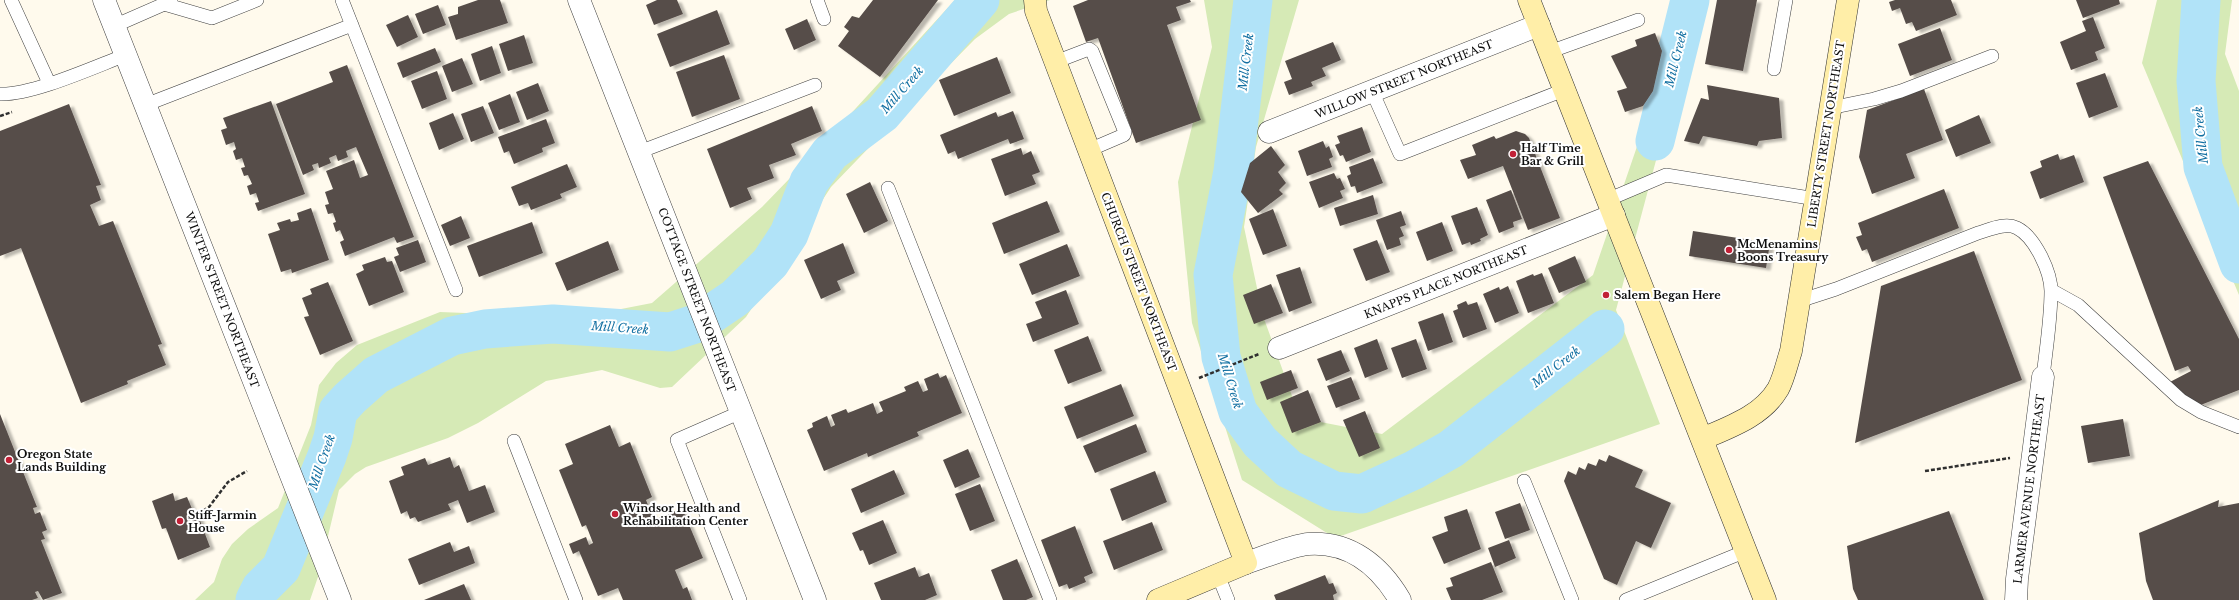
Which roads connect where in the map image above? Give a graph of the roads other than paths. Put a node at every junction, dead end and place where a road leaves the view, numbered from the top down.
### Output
1 (11, 0) edge
2 (104, 0) edge
3 (257, 0) edge
4 (342, 0) edge
5 (580, 0) edge
6 (817, 0) edge
7 (1529, 0) edge
8 (1786, 0) edge
9 (1848, 0) edge
10 (168, 1) edge
11 (1036, 6) edge
12 (824, 19) dead end
13 (1638, 20) dead end
14 (352, 25) junction
15 (1539, 25) junction
16 (114, 26) junction
17 (1549, 52) junction
18 (126, 55) junction
19 (1992, 56) dead end
20 (1055, 62) junction
21 (1774, 69) dead end
22 (49, 83) junction
23 (815, 85) dead end
24 (1564, 90) junction
25 (1372, 91) junction
26 (0, 94) edge
27 (145, 105) junction
28 (1830, 108) junction
29 (1268, 132) dead end
30 (1089, 150) junction
31 (639, 152) junction
32 (888, 188) dead end
33 (1816, 199) junction
34 (1611, 208) junction
35 (456, 290) dead end
36 (2051, 290) junction
37 (1799, 301) junction
38 (1272, 350) road end
39 (2043, 377) joint
40 (741, 412) junction
41 (2239, 427) edge
42 (1702, 439) junction
43 (514, 441) dead end
44 (1524, 481) dead end
45 (1746, 551) junction
46 (1246, 563) junction
47 (1218, 575) junction
48 (1760, 598) edge
49 (340, 600) edge
50 (576, 600) edge
51 (740, 600) edge
52 (815, 600) edge
53 (1050, 600) edge
54 (1158, 600) edge
55 (1228, 600) edge
56 (1400, 600) edge
57 (1572, 600) edge
58 (1626, 600) edge
59 (2016, 600) edge

1 - 22 lane
2 - 16 street, WINTER STREET NORTHEAST
3 - 10 lane
4 - 14 lane
5 - 31 street, COTTAGE STREET NORTHEAST
6 - 12 lane
7 - 15 main road
8 - 21 lane
9 - 28 main road, LIBERTY STREET NORTHEAST
10 - 16 lane
11 - 20 main road, CHURCH STREET NORTHEAST
13 - 17 lane
14 - 27 lane
14 - 35 lane
15 - 17 main road
15 - 25 street, WILLOW STREET NORTHEAST
16 - 18 street, WINTER STREET NORTHEAST
17 - 24 main road
18 - 22 lane
18 - 27 street, WINTER STREET NORTHEAST
19 - 28 lane
20 - 30 main road, CHURCH STREET NORTHEAST
20 - 30 lane
22 - 26 lane
23 - 31 lane
24 - 25 lane
24 - 34 main road
25 - 29 street, WILLOW STREET NORTHEAST
27 - 49 street, WINTER STREET NORTHEAST
28 - 33 main road, LIBERTY STREET NORTHEAST
30 - 46 main road, CHURCH STREET NORTHEAST
31 - 40 street, COTTAGE STREET NORTHEAST
32 - 53 lane
33 - 34 lane
33 - 37 main road, LIBERTY STREET NORTHEAST
34 - 38 street, KNAPPS PLACE NORTHEAST
34 - 42 main road
36 - 37 lane
36 - 39 lane
36 - 41 lane
37 - 42 main road, LIBERTY STREET NORTHEAST
39 - 59 street, LARMER AVENUE NORTHEAST
40 - 51 lane
40 - 52 street, COTTAGE STREET NORTHEAST
42 - 45 main road
43 - 50 lane
44 - 57 lane
45 - 48 main road
45 - 58 lane
46 - 47 main road
46 - 56 street
47 - 54 main road
47 - 55 lane

